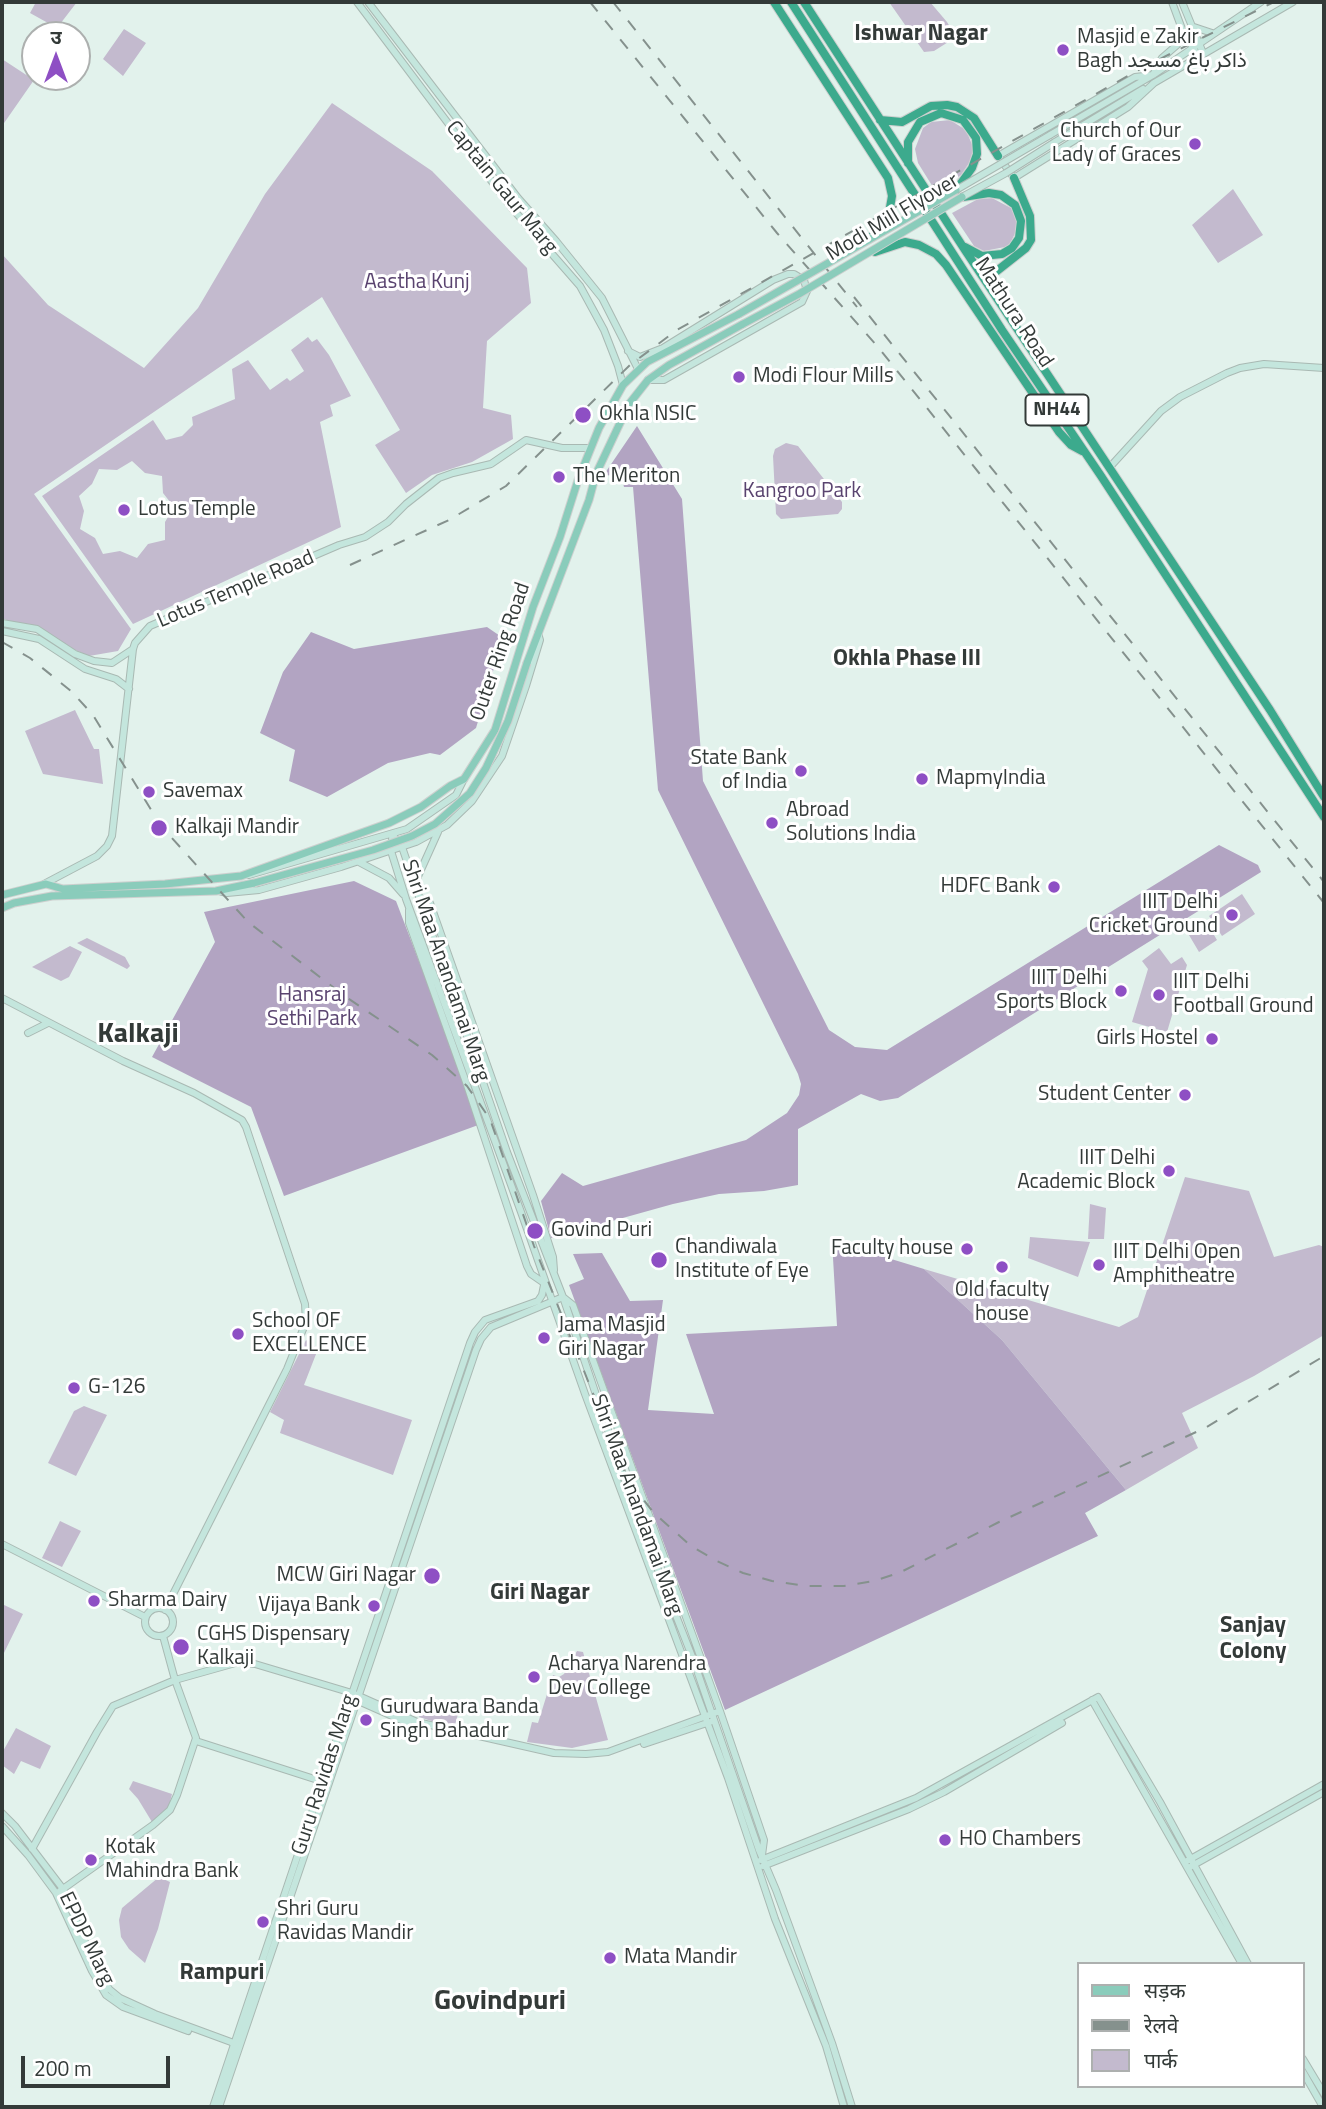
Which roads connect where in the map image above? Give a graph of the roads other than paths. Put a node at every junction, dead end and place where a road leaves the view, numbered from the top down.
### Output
1 (357, 2) edge
2 (368, 2) edge
3 (790, 2) edge
4 (804, 2) edge
5 (1172, 2) edge
6 (1182, 2) edge
7 (1261, 2) edge
8 (1293, 2) edge
9 (776, 5) edge
10 (1225, 24) junction
11 (1191, 26) junction
12 (1182, 29) junction
13 (1195, 46) junction
14 (1200, 54) junction
15 (1153, 79) junction
16 (880, 120) junction
17 (998, 156) junction
18 (908, 163) junction
19 (1014, 178) junction
20 (959, 194) junction
21 (863, 244) junction
22 (962, 245) junction
23 (862, 257) junction
24 (993, 292) junction
25 (626, 350) junction
26 (654, 351) junction
27 (647, 362) junction
28 (1324, 368) edge
29 (638, 369) junction
30 (648, 380) junction
31 (623, 385) junction
32 (590, 448) junction
33 (1087, 454) junction
34 (1109, 468) junction
35 (2, 623) edge
36 (2, 631) edge
37 (537, 631) junction
38 (133, 649) junction
39 (129, 689) junction
40 (464, 779) junction
41 (1324, 797) edge
42 (436, 811) junction
43 (1324, 817) edge
44 (446, 825) junction
45 (439, 831) junction
46 (392, 834) junction
47 (402, 847) junction
48 (391, 851) junction
49 (327, 853) junction
50 (358, 862) junction
51 (328, 870) junction
52 (241, 876) junction
53 (44, 884) junction
54 (415, 884) junction
55 (216, 891) junction
56 (2, 895) edge
57 (406, 899) junction
58 (409, 906) junction
59 (2, 908) edge
60 (2, 999) edge
61 (49, 1023) junction
62 (28, 1034) dead end
63 (544, 1283) junction
64 (563, 1297) junction
65 (551, 1302) junction
66 (2, 1544) edge
67 (165, 1610) junction
68 (145, 1617) junction
69 (163, 1636) junction
70 (701, 1656) junction
71 (693, 1659) junction
72 (175, 1680) junction
73 (352, 1695) junction
74 (721, 1714) junction
75 (709, 1719) junction
76 (196, 1741) junction
77 (744, 1780) junction
78 (326, 1783) junction
79 (736, 1783) junction
80 (1324, 1784) edge
81 (1324, 1792) edge
82 (2, 1813) edge
83 (2, 1826) edge
84 (32, 1849) junction
85 (764, 1860) junction
86 (1189, 1863) junction
87 (757, 1865) junction
88 (59, 1891) junction
89 (1241, 1962) edge
90 (1247, 1962) edge
91 (236, 2046) junction
92 (1305, 2062) edge
93 (1305, 2076) edge
94 (1324, 2094) edge
95 (213, 2107) edge
96 (219, 2107) edge
97 (844, 2107) edge
98 (852, 2107) edge
99 (1323, 2107) edge

1 - 31 main road, Captain Gaur Marg
2 - 25 main road, Captain Gaur Marg
3 - 33 highway, Mathura Road / NH44
4 - 16 highway, Mathura Road / NH44
5 - 12 main road
6 - 11 main road
7 - 10 main road
8 - 14 main road
9 - 21 highway, bridge
10 - 11 main road
10 - 13 main road
11 - 13 main road
12 - 13 main road
12 - 15 main road
13 - 14 main road
13 - 15 main road
14 - 15 main road
15 - 17 main road
15 - 19 main road
15 - 20 main road, Modi Mill Flyover, bridge
16 - 17 highway
16 - 18 highway, Mathura Road / NH44
17 - 19 main road
18 - 20 highway
18 - 22 highway, Mathura Road / NH44
19 - 24 highway
20 - 21 main road, Modi Mill Flyover, bridge
20 - 22 highway
20 - 23 main road, Modi Mill Flyover, bridge
21 - 27 main road, Modi Mill Flyover, bridge
22 - 24 highway, Mathura Road / NH44
23 - 30 main road, Modi Mill Flyover, bridge
23 - 33 highway, bridge
24 - 34 highway, Mathura Road / NH44
25 - 26 main road
25 - 29 main road, Captain Gaur Marg
26 - 27 main road
26 - 30 main road
27 - 29 main road, Outer Ring Road
28 - 34 main road
29 - 31 main road, Outer Ring Road
30 - 37 main road, Outer Ring Road
31 - 32 main road, Outer Ring Road
32 - 38 main road, Lotus Temple Road
32 - 40 main road, Outer Ring Road
33 - 43 highway, Mathura Road / NH44
34 - 41 highway, Mathura Road / NH44
35 - 38 main road
36 - 39 main road
37 - 44 main road
37 - 55 main road, Outer Ring Road, bridge
38 - 39 main road
39 - 53 main road
40 - 42 main road
40 - 52 main road, Outer Ring Road
42 - 44 main road
42 - 46 main road
44 - 45 main road
45 - 47 main road
45 - 54 main road
46 - 47 main road, Shri Maa Anandamai Marg
46 - 48 main road, Shri Maa Anandamai Marg
46 - 49 main road
47 - 48 main road
47 - 54 main road, Shri Maa Anandamai Marg
48 - 50 main road
48 - 57 main road, Shri Maa Anandamai Marg
49 - 51 main road
49 - 52 main road
50 - 51 main road
50 - 57 main road
51 - 55 main road
52 - 53 main road, Outer Ring Road
53 - 56 main road, Outer Ring Road
54 - 64 main road, Shri Maa Anandamai Marg
55 - 59 main road
57 - 58 main road, Shri Maa Anandamai Marg
58 - 63 main road, Shri Maa Anandamai Marg
58 - 63 main road
60 - 61 main road
61 - 62 main road
61 - 67 main road
63 - 65 main road, Shri Maa Anandamai Marg
63 - 73 main road, Guru Ravidas Marg
64 - 65 main road, Guru Ravidas Marg
64 - 70 main road
64 - 71 main road, Shri Maa Anandamai Marg
65 - 73 main road, Guru Ravidas Marg
65 - 75 main road, Shri Maa Anandamai Marg
66 - 68 main road
67 - 68 main road
67 - 69 main road
68 - 69 main road
69 - 72 main road
70 - 71 main road
70 - 74 main road
71 - 75 main road, Shri Maa Anandamai Marg
72 - 73 main road
72 - 76 main road
72 - 84 main road
73 - 75 main road
73 - 78 main road, Guru Ravidas Marg
74 - 75 main road
74 - 77 main road
75 - 79 main road, Shri Maa Anandamai Marg
75 - 87 main road, Shri Maa Anandamai Marg
76 - 78 main road
76 - 88 main road
77 - 79 main road
77 - 85 main road
78 - 91 main road, Guru Ravidas Marg
79 - 85 main road, Shri Maa Anandamai Marg
80 - 86 main road
81 - 86 main road
82 - 84 main road, EPDP Marg
83 - 88 main road, EPDP Marg
84 - 88 main road, EPDP Marg
85 - 86 main road
85 - 87 main road
85 - 98 main road, Shri Maa Anandamai Marg
86 - 89 main road
86 - 90 main road
87 - 97 main road, Shri Maa Anandamai Marg
88 - 91 main road, EPDP Marg
91 - 95 main road, Guru Ravidas Marg
91 - 96 main road, Guru Ravidas Marg
92 - 94 main road
93 - 99 main road

